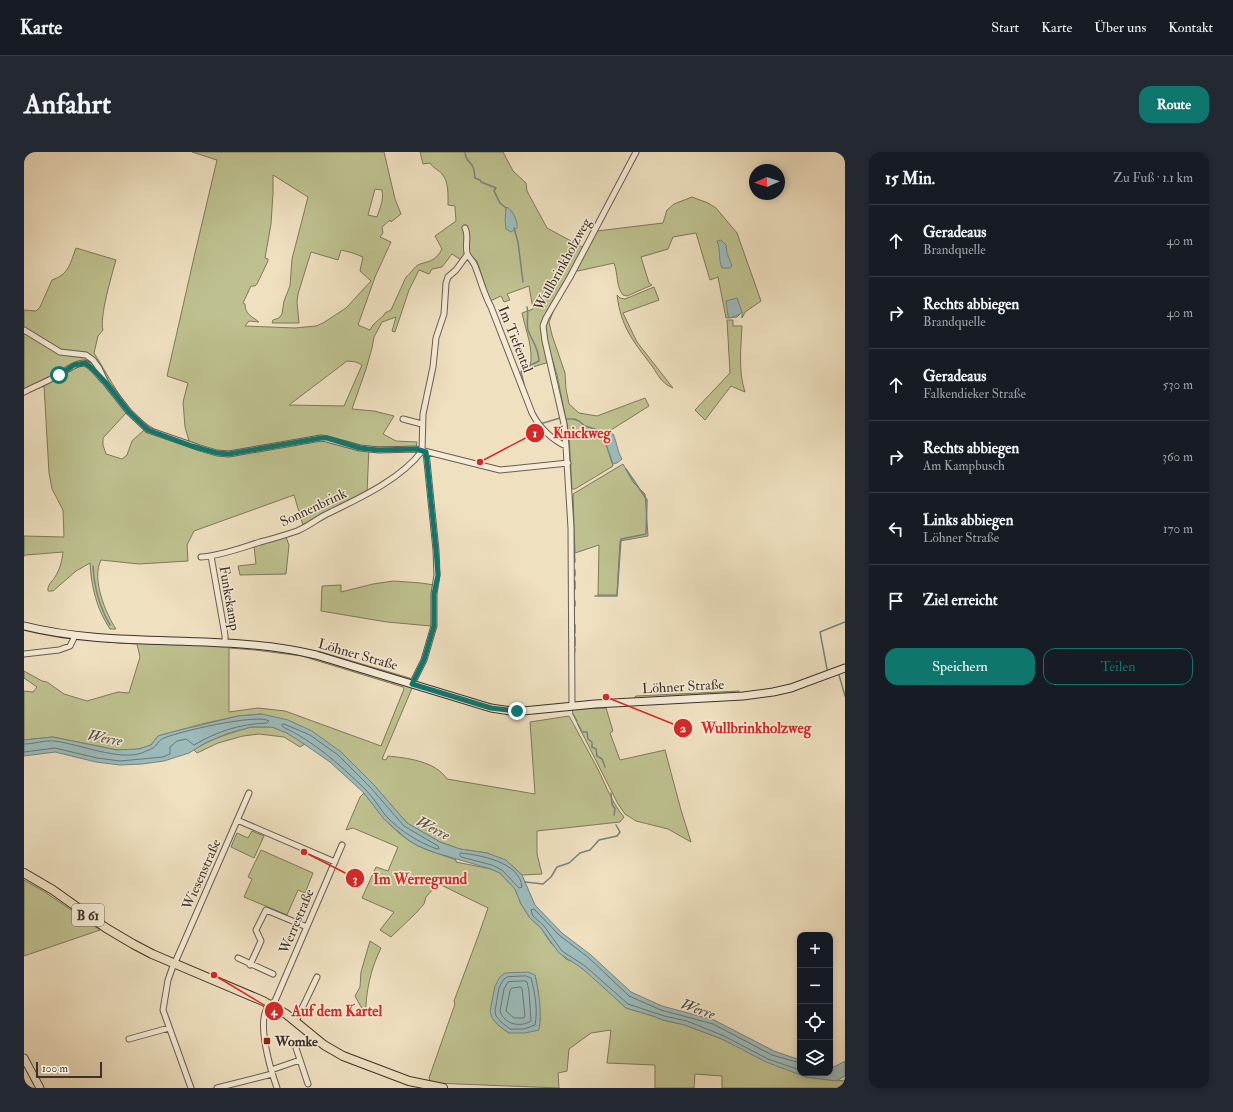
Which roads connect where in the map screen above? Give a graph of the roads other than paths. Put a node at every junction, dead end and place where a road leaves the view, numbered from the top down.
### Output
1 (636, 152) edge
2 (465, 228) dead end
3 (467, 255) junction
4 (24, 330) edge
5 (106, 383) junction
6 (24, 392) edge
7 (403, 419) dead end
8 (422, 424) junction
9 (566, 446) junction
10 (424, 451) junction
11 (568, 463) junction
12 (211, 556) junction
13 (201, 557) dead end
14 (24, 626) edge
15 (75, 636) junction
16 (225, 643) junction
17 (24, 654) edge
18 (845, 668) edge
19 (412, 684) junction
20 (572, 706) junction
21 (249, 793) dead end
22 (238, 820) junction
23 (342, 845) dead end
24 (335, 862) junction
25 (24, 873) edge
26 (307, 927) junction
27 (238, 958) dead end
28 (174, 963) junction
29 (250, 964) junction
30 (272, 974) dead end
31 (317, 977) dead end
32 (270, 1004) junction
33 (296, 1022) junction
34 (169, 1028) junction
35 (129, 1039) dead end
36 (296, 1048) dead end
37 (24, 1058) edge
38 (300, 1060) junction
39 (27, 1068) edge
40 (271, 1072) junction
41 (308, 1084) dead end
42 (40, 1088) edge
43 (191, 1088) edge
44 (217, 1088) edge
45 (277, 1088) edge
46 (443, 1088) edge

1 - 9 street, Wullbrinkholzweg
2 - 3 street, Im Tiefental
3 - 8 street
3 - 9 street, Im Tiefental
4 - 5 street
5 - 6 street
5 - 10 street
7 - 8 street
8 - 10 street
9 - 11 street, Wullbrinkholzweg
10 - 11 street
10 - 12 street, Sonnenbrink
10 - 19 street
11 - 20 street, Wullbrinkholzweg
12 - 13 street, Sonnenbrink
12 - 16 street, Funkekamp
14 - 15 main road, Löhner Straße
15 - 16 main road, Löhner Straße
15 - 17 street
16 - 19 main road, Löhner Straße
18 - 20 main road, Löhner Straße
19 - 20 main road, Löhner Straße
21 - 22 street, Wiesenstraße
22 - 24 street
22 - 28 street, Wiesenstraße
23 - 24 street, Werrestraße
24 - 26 street, Werrestraße
25 - 28 main road, B 61
26 - 29 street
26 - 32 street, Werrestraße
27 - 29 street
28 - 32 main road, B 61
28 - 34 street, Wiesenstraße
29 - 30 street
31 - 33 street
32 - 33 main road, B 61
32 - 40 street
33 - 46 main road, B 61
34 - 35 street
34 - 43 street, Wiesenstraße
36 - 38 street
37 - 39 main road
38 - 40 street
38 - 41 street
39 - 42 main road
40 - 44 street
40 - 45 street

